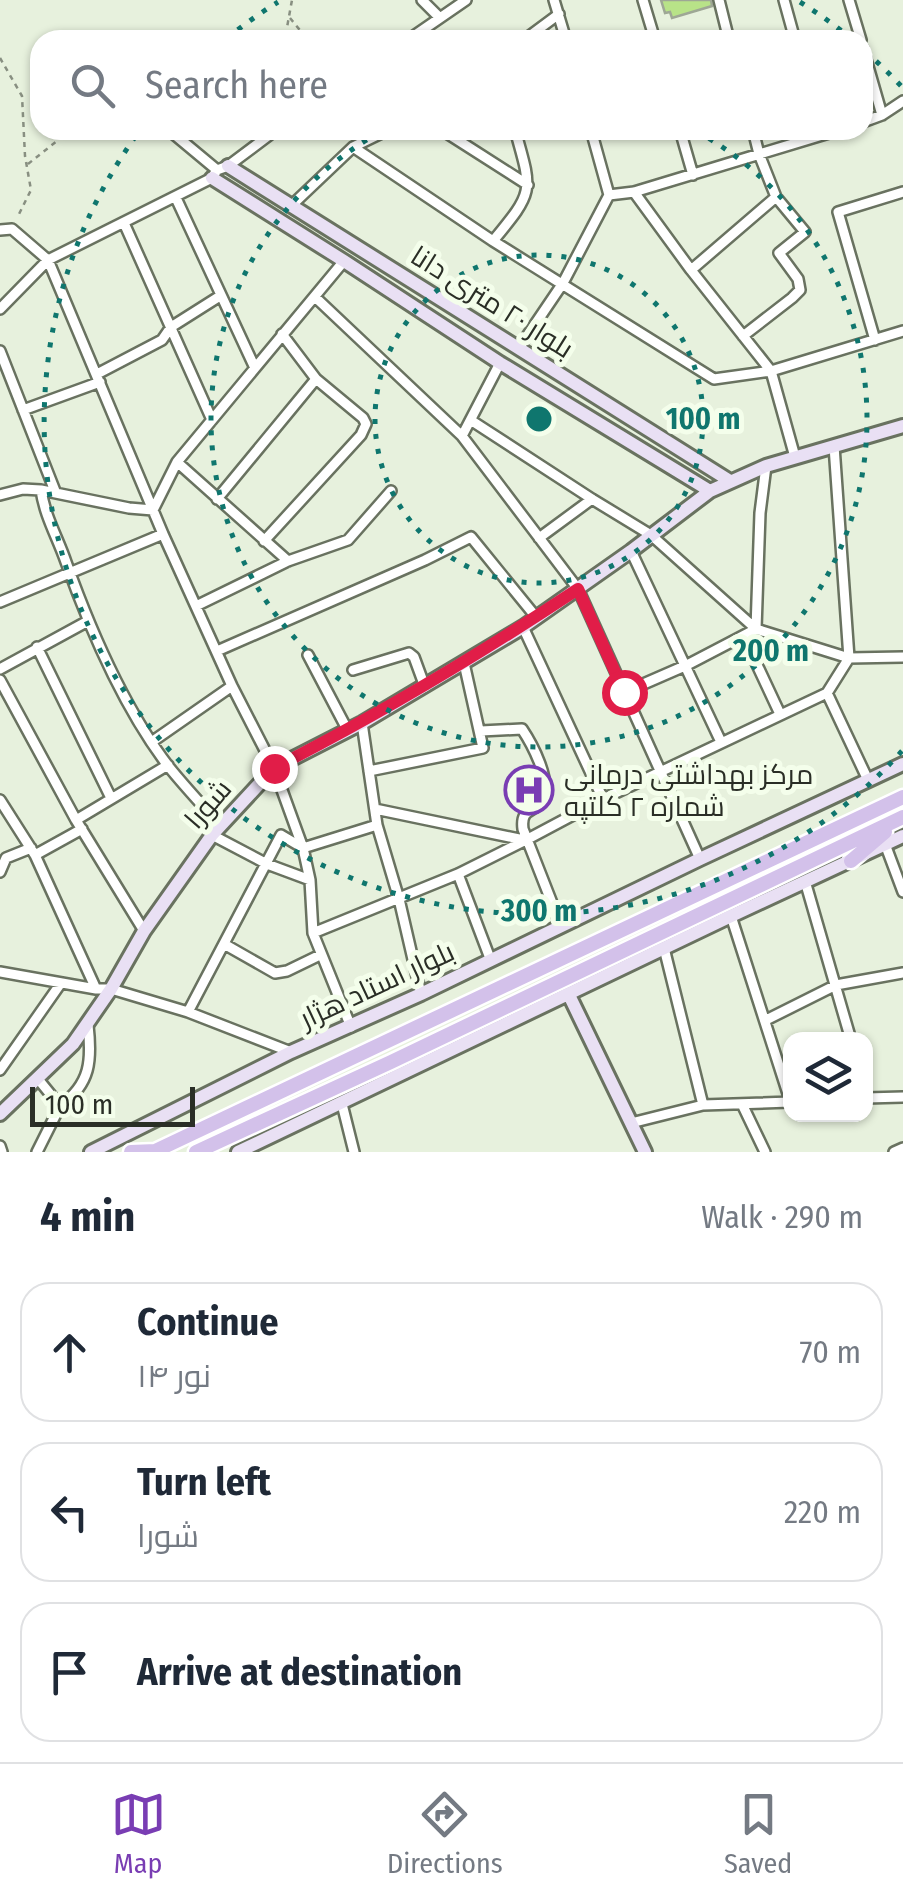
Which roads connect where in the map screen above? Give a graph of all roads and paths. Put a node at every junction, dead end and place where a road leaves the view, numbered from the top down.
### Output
1 (292, 0) edge
2 (422, 0) edge
3 (466, 0) edge
4 (554, 0) edge
5 (644, 0) edge
6 (719, 0) edge
7 (784, 0) edge
8 (850, 0) edge
9 (559, 14) junction
10 (289, 16) junction
11 (440, 18) junction
12 (287, 30) edge
13 (300, 30) edge
14 (423, 30) edge
15 (537, 30) edge
16 (563, 30) edge
17 (652, 30) edge
18 (726, 30) edge
19 (793, 30) edge
20 (858, 30) edge
21 (0, 58) edge
22 (873, 83) edge
23 (903, 101) edge
24 (882, 115) junction
25 (873, 118) edge
26 (57, 140) edge
27 (182, 140) edge
28 (262, 140) edge
29 (367, 140) edge
30 (458, 140) edge
31 (518, 140) edge
32 (594, 140) edge
33 (683, 140) edge
34 (755, 140) edge
35 (800, 140) edge
36 (353, 147) junction
37 (759, 154) junction
38 (27, 165) junction
39 (219, 171) junction
40 (693, 175) junction
41 (528, 185) junction
42 (634, 192) junction
43 (903, 192) edge
44 (609, 194) junction
45 (776, 196) junction
46 (176, 198) junction
47 (292, 206) junction
48 (124, 223) junction
49 (12, 229) junction
50 (0, 230) edge
51 (493, 241) junction
52 (48, 260) junction
53 (344, 261) junction
54 (691, 270) junction
55 (563, 283) junction
56 (220, 296) junction
57 (315, 297) junction
58 (0, 309) edge
59 (171, 327) junction
60 (903, 331) edge
61 (282, 334) junction
62 (742, 336) junction
63 (874, 340) junction
64 (518, 348) junction
65 (0, 350) edge
66 (500, 363) junction
67 (255, 368) junction
68 (771, 371) junction
69 (98, 378) junction
70 (316, 379) junction
71 (23, 410) junction
72 (212, 420) junction
73 (472, 421) junction
74 (903, 426) edge
75 (462, 436) junction
76 (834, 446) junction
77 (795, 457) junction
78 (177, 462) junction
79 (766, 466) junction
80 (730, 481) junction
81 (40, 490) junction
82 (391, 490) dead end
83 (55, 491) junction
84 (710, 491) junction
85 (0, 495) edge
86 (217, 499) junction
87 (592, 500) junction
88 (153, 510) junction
89 (163, 534) junction
90 (651, 535) junction
91 (540, 538) junction
92 (264, 541) junction
93 (631, 551) junction
94 (288, 561) junction
95 (70, 573) junction
96 (578, 589) junction
97 (0, 602) edge
98 (196, 606) junction
99 (536, 617) junction
100 (88, 621) junction
101 (523, 627) junction
102 (756, 629) junction
103 (744, 638) junction
104 (37, 647) junction
105 (217, 651) junction
106 (308, 654) dead end
107 (903, 657) edge
108 (849, 658) junction
109 (464, 664) junction
110 (687, 665) junction
111 (0, 669) edge
112 (353, 670) dead end
113 (0, 680) edge
114 (232, 686) junction
115 (425, 687) junction
116 (624, 692) junction
117 (827, 694) junction
118 (780, 714) junction
119 (362, 723) junction
120 (348, 731) junction
121 (481, 731) junction
122 (153, 742) junction
123 (722, 742) junction
124 (903, 764) edge
125 (168, 765) junction
126 (274, 768) junction
127 (369, 771) junction
128 (661, 772) junction
129 (868, 780) junction
130 (903, 797) edge
131 (111, 798) junction
132 (602, 799) junction
133 (0, 800) edge
134 (375, 809) junction
135 (903, 818) edge
136 (377, 824) junction
137 (79, 825) junction
138 (216, 830) junction
139 (903, 836) edge
140 (526, 840) junction
141 (885, 844) junction
142 (303, 848) junction
143 (33, 852) junction
144 (700, 859) junction
145 (851, 861) junction
146 (268, 864) junction
147 (0, 872) edge
148 (458, 874) junction
149 (310, 880) junction
150 (805, 882) junction
151 (903, 892) edge
152 (399, 899) junction
153 (731, 916) junction
154 (560, 926) junction
155 (144, 931) junction
156 (313, 933) junction
157 (224, 944) junction
158 (664, 948) junction
159 (320, 955) junction
160 (491, 960) junction
161 (0, 972) edge
162 (903, 973) edge
163 (61, 983) junction
164 (836, 984) junction
165 (103, 989) junction
166 (421, 994) junction
167 (569, 995) junction
168 (188, 1012) junction
169 (766, 1020) junction
170 (87, 1024) junction
171 (351, 1027) junction
172 (849, 1032) edge
173 (291, 1052) junction
174 (0, 1070) edge
175 (783, 1077) edge
176 (38, 1079) junction
177 (873, 1097) edge
178 (903, 1097) edge
179 (783, 1101) edge
180 (342, 1104) junction
181 (742, 1104) junction
182 (703, 1105) junction
183 (60, 1106) junction
184 (0, 1114) edge
185 (631, 1123) junction
186 (903, 1148) edge
187 (155, 1151) edge
188 (37, 1152) edge
189 (91, 1152) edge
190 (130, 1152) edge
191 (196, 1152) edge
192 (238, 1152) edge
193 (354, 1152) edge
194 (644, 1152) edge
195 (765, 1152) edge
196 (894, 1152) edge

1 - 10 path
2 - 11 street
3 - 11 street
4 - 9 street
5 - 17 street
6 - 18 street
7 - 19 street
8 - 20 street
9 - 15 street
9 - 16 street
10 - 12 path
10 - 13 path
11 - 14 street
21 - 38 path
22 - 24 street
23 - 24 street
24 - 25 street
26 - 38 path
27 - 39 street
28 - 39 street
29 - 36 street
30 - 41 street
31 - 41 street
32 - 44 street
33 - 40 street
34 - 37 street
35 - 37 street
36 - 47 street
36 - 51 street
37 - 40 street
37 - 45 street
38 - 49 path
39 - 46 street
39 - 47 street, بلوار ۲۰ متری دانا
39 - 53 street, بلوار ۲۰ متری دانا
40 - 42 street
41 - 51 street
42 - 44 street
42 - 54 street
43 - 63 street
44 - 55 street
45 - 54 street
45 - 62 street
46 - 48 street
46 - 56 street
47 - 64 street, بلوار ۲۰ متری دانا
48 - 52 street
48 - 59 street
49 - 50 street
49 - 52 street
51 - 55 street
52 - 58 street
52 - 69 street
53 - 57 street
53 - 66 street, بلوار ۲۰ متری دانا
54 - 62 street
55 - 64 street
55 - 68 street
56 - 59 street
56 - 67 street
57 - 61 street
57 - 75 street
59 - 69 street
59 - 72 street
60 - 63 street
61 - 67 street
61 - 70 street
62 - 68 street
63 - 68 street
64 - 80 street, بلوار ۲۰ متری دانا
65 - 71 street
66 - 73 street
66 - 84 street, بلوار ۲۰ متری دانا
67 - 72 street
68 - 77 street
69 - 71 street
69 - 88 street
70 - 86 street
70 - 92 street
71 - 83 street
72 - 78 street
73 - 75 street
73 - 87 street
74 - 76 street, شورا
75 - 91 street
76 - 77 street, شورا
76 - 108 street
77 - 79 street, شورا
78 - 86 street
78 - 88 street
79 - 80 street, شورا
79 - 102 street
80 - 84 street, شورا
81 - 83 street
81 - 85 street
81 - 95 street
82 - 94 street
83 - 88 street
84 - 90 street, شورا
86 - 92 street
87 - 90 street
87 - 91 street
88 - 89 street
89 - 95 street
89 - 98 street
90 - 93 street, شورا
90 - 102 street
91 - 96 street
92 - 94 street
93 - 96 street, شورا
93 - 110 street
94 - 98 street
95 - 97 street
95 - 100 street
96 - 99 street, شورا
96 - 116 street
98 - 105 street
99 - 101 street, شورا
99 - 105 street
100 - 104 street
100 - 122 street
101 - 109 street, شورا
101 - 132 street
102 - 103 street
102 - 108 street
103 - 110 street
103 - 118 street
104 - 111 street
104 - 131 street
105 - 114 street
106 - 120 street
107 - 108 street
108 - 117 street
109 - 115 street, شورا
109 - 121 street
110 - 116 street
110 - 123 street
112 - 115 street
113 - 137 street
114 - 122 street
114 - 126 street
115 - 119 street, شورا
116 - 128 street
117 - 118 street
117 - 129 street
118 - 123 street
119 - 120 street, شورا
119 - 127 street
120 - 126 street, شورا
121 - 127 street
121 - 140 street
122 - 125 street
123 - 128 street
124 - 129 street, بلوار استاد هژار
125 - 131 street
125 - 138 street
126 - 138 street, شورا
126 - 142 street
127 - 134 street
128 - 132 street
128 - 144 street
129 - 144 street, بلوار استاد هژار
130 - 187 main road, بلوار استاد هژار
131 - 137 street
132 - 140 street
133 - 143 street
134 - 136 street
134 - 140 street
135 - 145 main road
135 - 191 main road
136 - 142 street
136 - 152 street
137 - 143 street
137 - 155 street
138 - 146 street
138 - 155 street, شورا
139 - 141 street
140 - 148 street
140 - 154 street
141 - 145 street
141 - 151 street
142 - 146 street
142 - 149 street
143 - 147 street
143 - 165 street
144 - 154 street, بلوار استاد هژار
145 - 150 street
146 - 149 street
146 - 157 street
148 - 152 street
148 - 160 street
149 - 156 street
150 - 153 street
150 - 164 street
152 - 156 street
152 - 166 street
153 - 158 street
153 - 169 street
154 - 160 street, بلوار استاد هژار
155 - 165 street, شورا
156 - 159 street
157 - 159 street
157 - 168 street
158 - 167 street
158 - 182 street
159 - 171 street
160 - 166 street, بلوار استاد هژار
161 - 163 street
162 - 164 street
163 - 165 street
163 - 174 street
164 - 169 street
164 - 172 street
165 - 168 street
165 - 170 street, شورا
166 - 171 street, بلوار استاد هژار
167 - 180 street
167 - 185 street
168 - 173 street
169 - 175 street
170 - 176 street, شورا
170 - 183 street
171 - 173 street, بلوار استاد هژار
173 - 189 street, بلوار استاد هژار
176 - 183 street
176 - 184 street, شورا
177 - 178 street
179 - 181 street
180 - 192 street
180 - 193 street
181 - 182 street
181 - 195 street
182 - 185 street
183 - 188 street
185 - 194 street
186 - 196 street
187 - 190 main road

